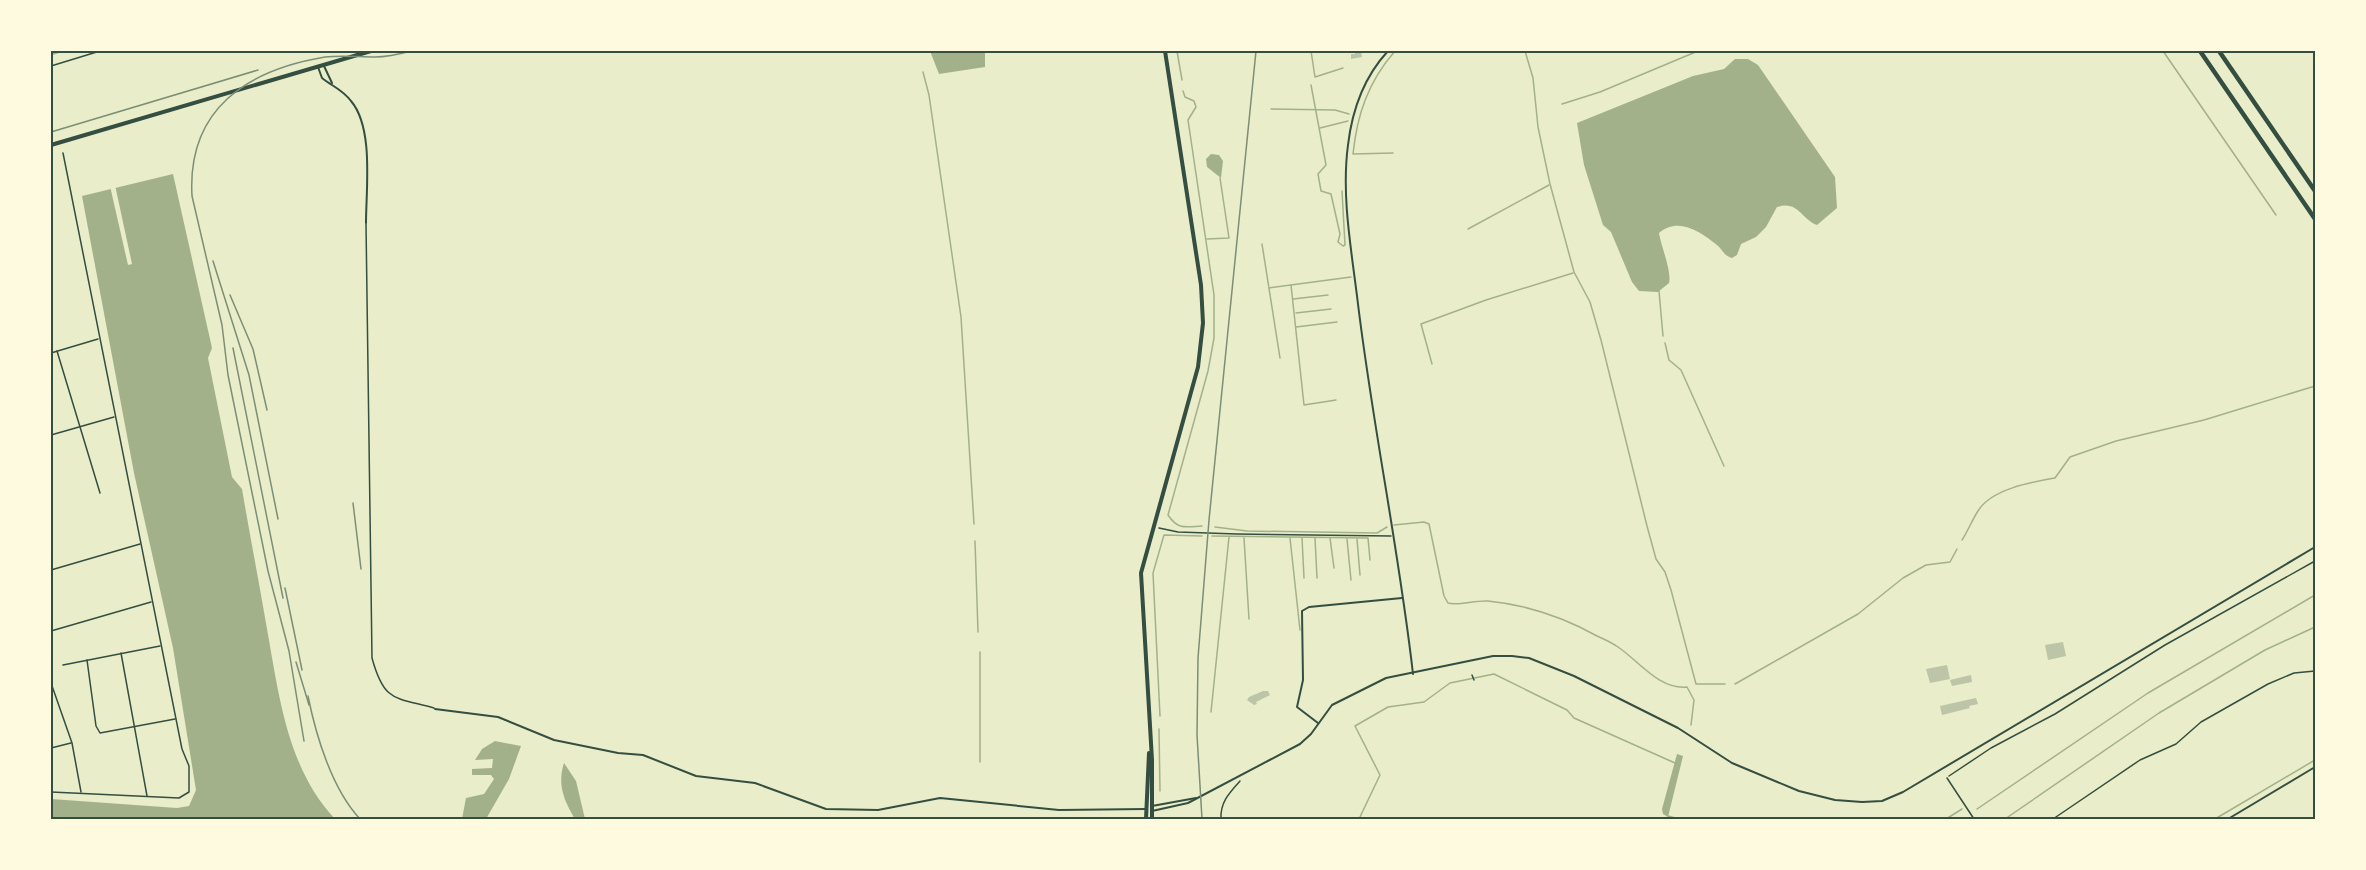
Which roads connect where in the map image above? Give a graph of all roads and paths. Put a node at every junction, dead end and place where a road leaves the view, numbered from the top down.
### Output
1 (100, 51) edge
2 (371, 51) edge
3 (1165, 51) edge
4 (1388, 51) edge
5 (2199, 51) edge
6 (2219, 51) edge
7 (51, 66) edge
8 (324, 66) junction
9 (318, 68) junction
10 (332, 83) junction
11 (51, 145) edge
12 (63, 153) dead end
13 (2315, 191) edge
14 (2315, 219) edge
15 (366, 223) joint
16 (99, 339) junction
17 (57, 351) junction
18 (51, 353) edge
19 (115, 417) junction
20 (79, 427) junction
21 (51, 435) edge
22 (100, 494) dead end
23 (1161, 529) dead end
24 (1392, 536) junction
25 (141, 543) junction
26 (2315, 547) edge
27 (2315, 561) edge
28 (51, 570) edge
29 (1402, 598) junction
30 (152, 601) junction
31 (51, 630) edge
32 (161, 645) junction
33 (121, 653) junction
34 (87, 660) junction
35 (63, 665) dead end
36 (2315, 671) edge
37 (1413, 674) junction
38 (1472, 675) dead end
39 (1474, 680) dead end
40 (51, 683) edge
41 (435, 708) joint
42 (176, 719) junction
43 (1318, 723) junction
44 (134, 727) junction
45 (72, 743) junction
46 (1150, 746) junction
47 (51, 747) edge
48 (2315, 767) edge
49 (1240, 777) junction
50 (1947, 778) joint
51 (51, 792) edge
52 (81, 793) junction
53 (148, 796) junction
54 (1199, 798) junction
55 (1152, 806) junction
56 (1146, 809) junction
57 (1152, 812) junction
58 (1146, 819) edge
59 (1152, 819) edge
60 (1221, 819) edge
61 (1974, 819) edge
62 (2053, 819) edge
63 (2228, 819) edge

1 - 7 lane
2 - 8 main road
3 - 46 main road
4 - 24 street
5 - 14 highway
6 - 13 highway
8 - 9 main road
8 - 10 street
9 - 10 street
9 - 11 main road
10 - 15 street
12 - 16 lane
15 - 41 lane
16 - 17 lane
16 - 19 lane
17 - 18 lane
17 - 20 lane
19 - 20 lane
19 - 25 lane
20 - 21 lane
20 - 22 lane
23 - 24 path
24 - 29 street
25 - 28 lane
25 - 30 lane
26 - 37 street
27 - 50 path
29 - 37 street
29 - 43 street
30 - 31 lane
30 - 32 lane
32 - 33 lane
32 - 42 lane
33 - 34 lane
33 - 44 lane
34 - 35 lane
34 - 44 lane
36 - 62 path
37 - 43 street
38 - 39 path
40 - 45 lane
41 - 56 street
42 - 44 lane
42 - 53 lane
43 - 49 street
44 - 53 lane
45 - 47 lane
45 - 52 lane
46 - 55 main road
46 - 56 main road
48 - 63 street
49 - 54 street
49 - 60 path
50 - 61 lane
51 - 52 lane
52 - 53 lane
54 - 55 street
54 - 57 street
55 - 56 main road
55 - 57 main road
56 - 57 main road
56 - 58 main road
57 - 59 main road

